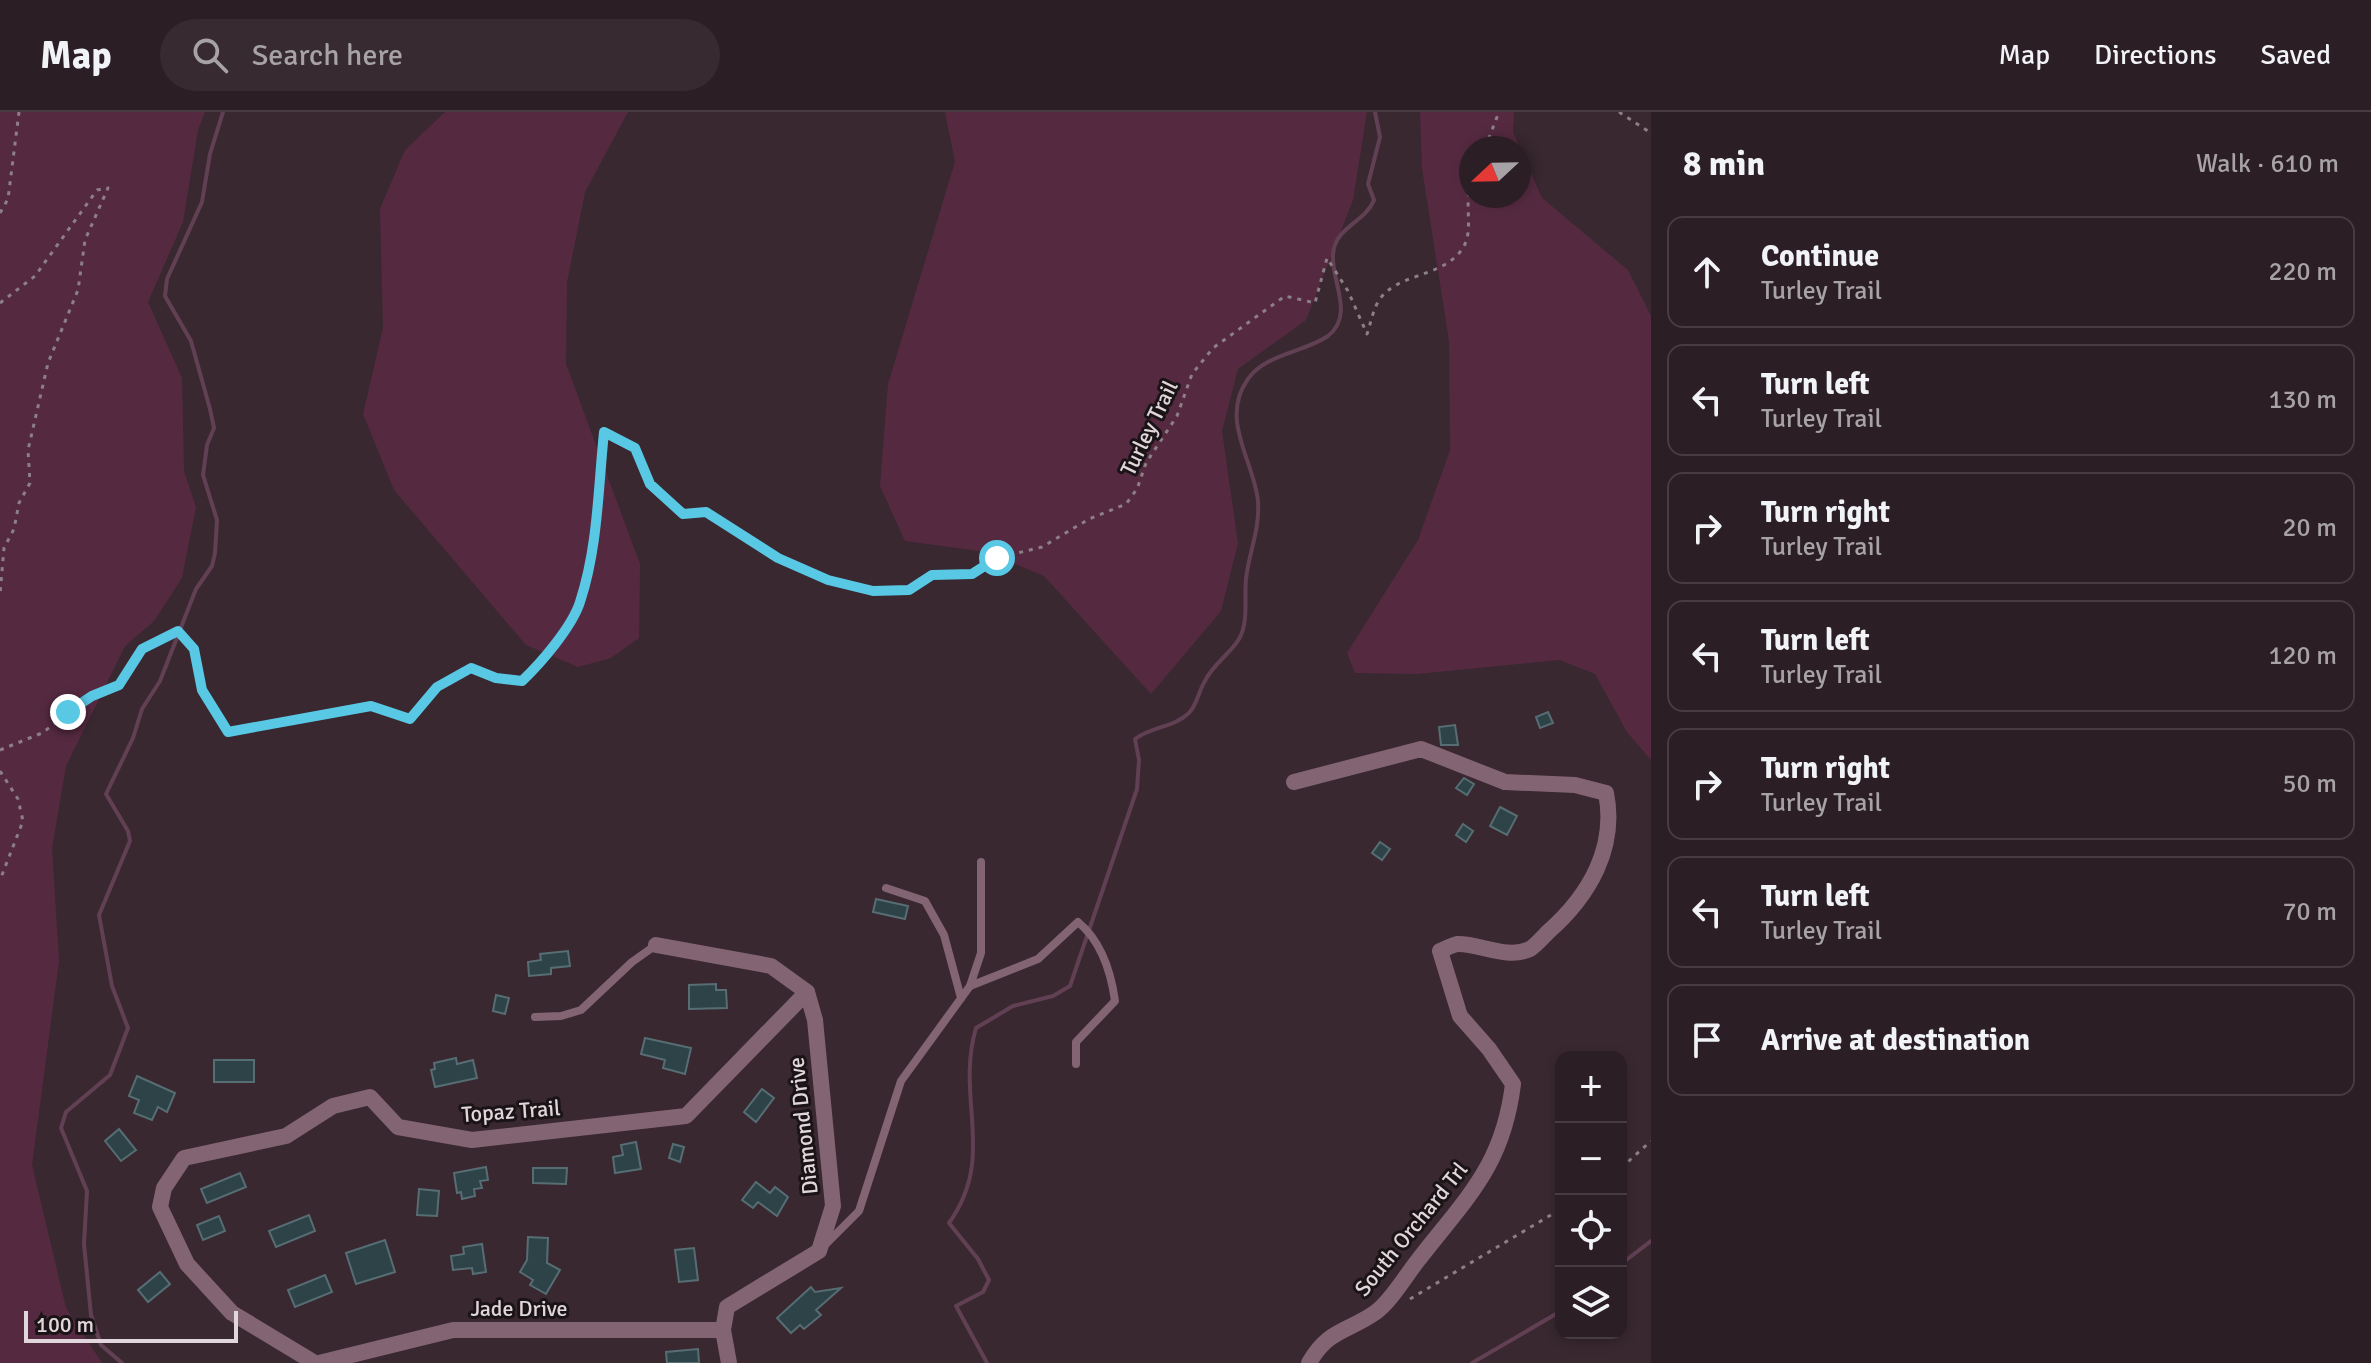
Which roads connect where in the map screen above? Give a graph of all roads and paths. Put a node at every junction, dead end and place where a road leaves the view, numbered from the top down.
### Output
1 (19, 112) edge
2 (1499, 112) edge
3 (1619, 112) edge
4 (1651, 133) edge
5 (1490, 136) edge
6 (1471, 208) edge
7 (0, 213) edge
8 (0, 303) edge
9 (0, 594) edge
10 (0, 750) edge
11 (0, 771) edge
12 (1294, 782) dead end
13 (981, 862) dead end
14 (0, 880) edge
15 (886, 888) dead end
16 (656, 945) joint
17 (970, 986) junction
18 (807, 992) junction
19 (961, 998) junction
20 (535, 1017) dead end
21 (1076, 1064) dead end
22 (1651, 1141) edge
23 (1627, 1163) edge
24 (1555, 1213) edge
25 (819, 1251) junction
26 (1400, 1302) dead end
27 (723, 1330) junction
28 (317, 1363) edge
29 (729, 1363) edge
30 (1309, 1363) edge

1 - 7 path
2 - 5 path
3 - 4 path
6 - 10 path, Turley Trail
8 - 9 path
11 - 14 path
12 - 30 street, South Orchard Trl
13 - 17 lane
15 - 19 lane
16 - 18 street
16 - 20 lane
17 - 19 lane
17 - 21 lane
18 - 25 street, Diamond Drive
18 - 28 street, Topaz Trail
19 - 25 lane
22 - 23 path
24 - 26 path
25 - 27 street
27 - 28 street, Jade Drive
27 - 29 street

